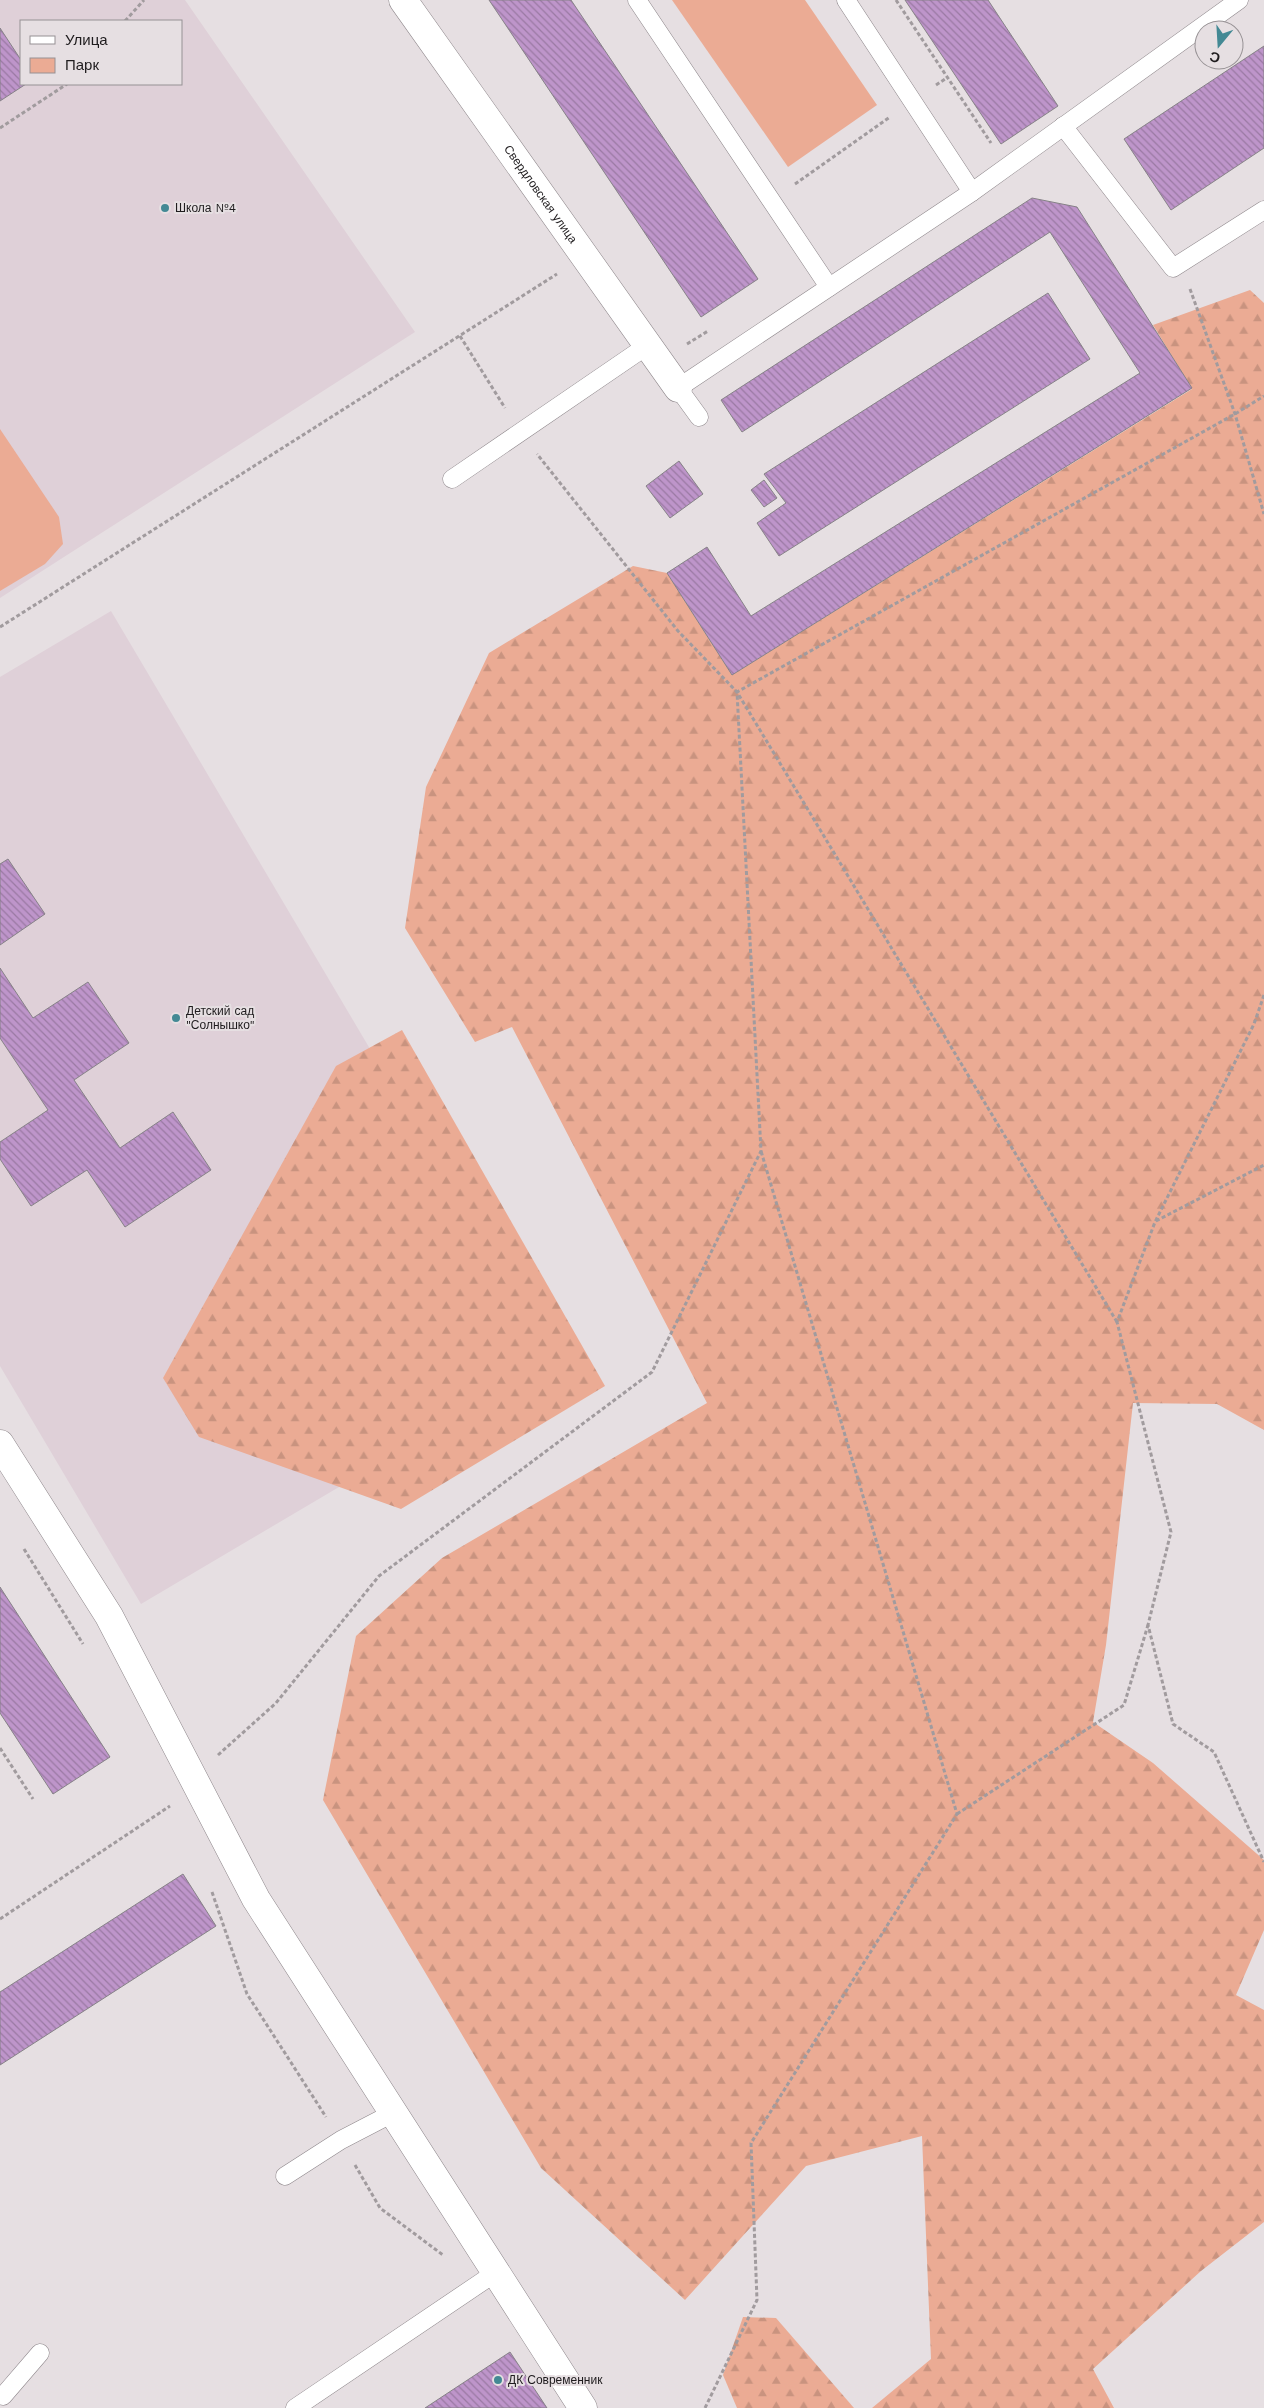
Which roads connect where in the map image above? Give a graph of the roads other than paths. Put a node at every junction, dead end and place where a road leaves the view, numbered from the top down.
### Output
1 (403, 0) edge
2 (637, 0) edge
3 (846, 0) edge
4 (1230, 2) edge
5 (1063, 126) junction
6 (972, 192) junction
7 (1264, 210) edge
8 (829, 287) junction
9 (648, 345) junction
10 (678, 388) junction
11 (699, 417) dead end
12 (452, 478) dead end
13 (0, 1444) edge
14 (393, 2113) junction
15 (285, 2176) dead end
16 (488, 2277) junction
17 (40, 2353) dead end
18 (2, 2396) dead end
19 (295, 2408) edge
20 (583, 2408) edge

1 - 9 street, Свердловская улица
2 - 8 lane
3 - 6 lane
4 - 5 lane
5 - 6 lane
5 - 7 lane
6 - 8 lane
8 - 10 lane
9 - 10 street, Свердловская улица
9 - 12 lane
10 - 11 lane
13 - 14 street
14 - 15 lane
14 - 16 street
16 - 19 lane
16 - 20 street
17 - 18 lane

